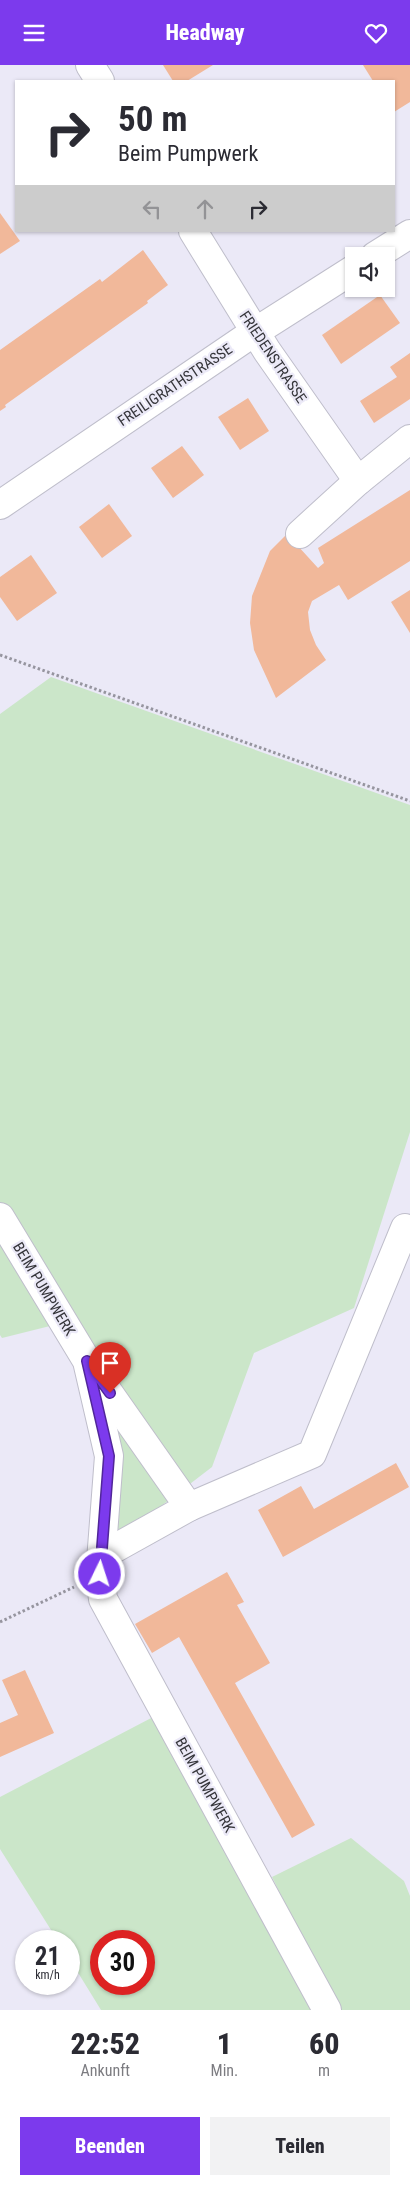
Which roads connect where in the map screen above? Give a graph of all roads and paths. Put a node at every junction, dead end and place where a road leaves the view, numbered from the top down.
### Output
1 (90, 65) edge
2 (99, 80) edge
3 (193, 232) edge
4 (410, 234) edge
5 (389, 247) edge
6 (345, 275) edge
7 (255, 332) junction
8 (410, 439) edge
9 (358, 481) junction
10 (0, 505) edge
11 (300, 533) dead end
12 (0, 655) edge
13 (410, 801) edge
14 (0, 1217) edge
15 (405, 1228) dead end
16 (87, 1361) junction
17 (189, 1507) junction
18 (101, 1565) junction
19 (0, 1622) edge
20 (327, 2010) edge

1 - 2 street
3 - 7 street, FRIEDENSTRASSE
4 - 5 street
6 - 7 street, FREILIGRATHSTRASSE
7 - 9 street, FRIEDENSTRASSE
7 - 10 street, FREILIGRATHSTRASSE
8 - 9 street
9 - 11 street
12 - 13 path
14 - 16 street, BEIM PUMPWERK
15 - 17 street
16 - 17 street, BEIM PUMPWERK
16 - 18 street, BEIM PUMPWERK
17 - 18 street
18 - 19 path
18 - 20 street, BEIM PUMPWERK

